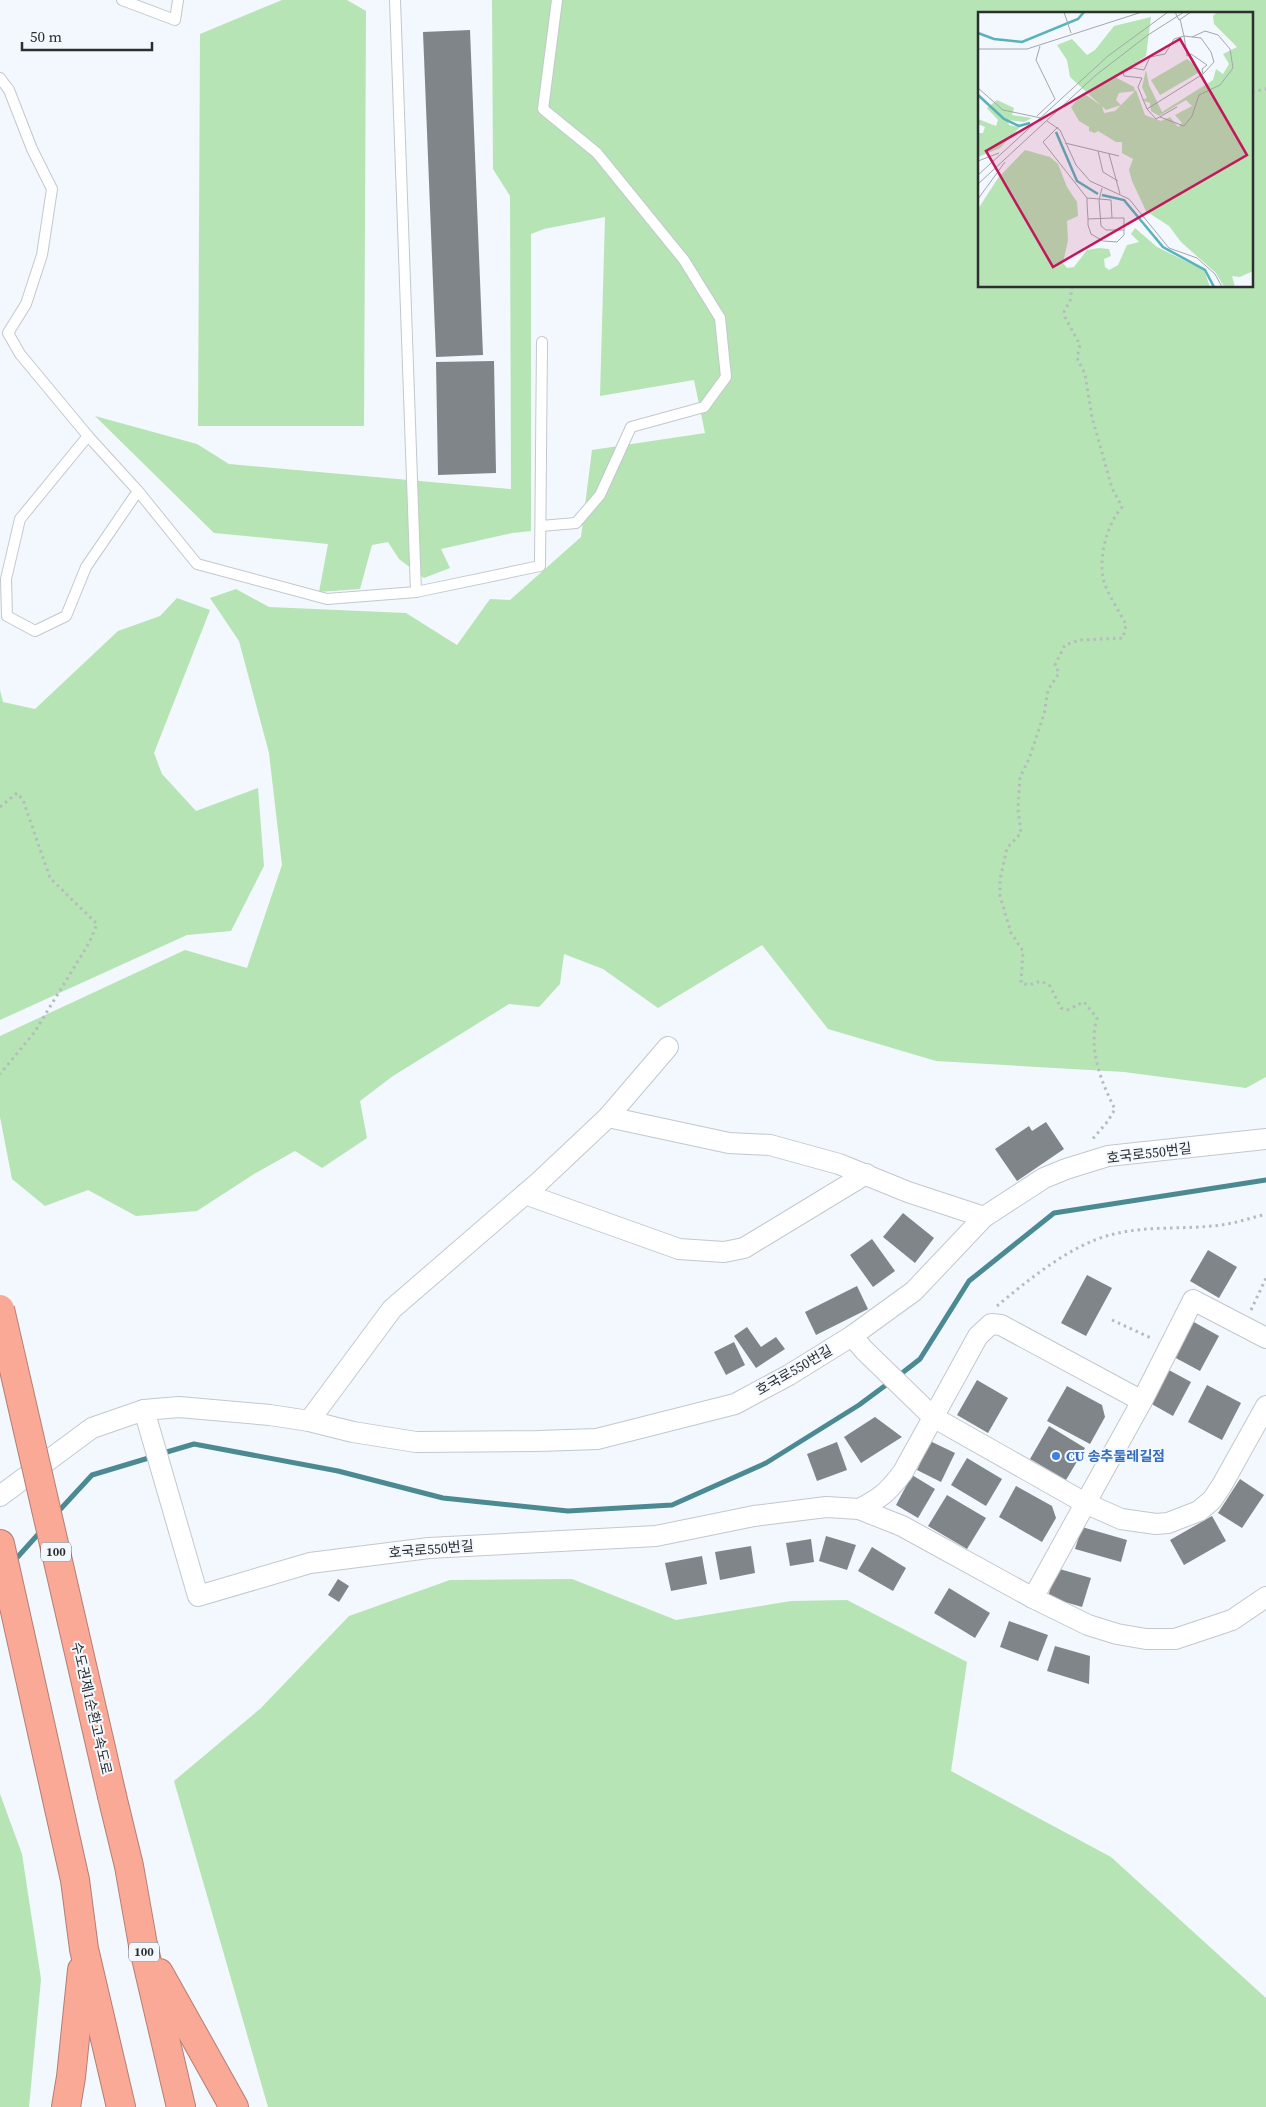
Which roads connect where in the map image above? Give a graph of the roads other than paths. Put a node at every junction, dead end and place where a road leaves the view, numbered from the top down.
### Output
1 (122, 0) edge
2 (178, 0) edge
3 (395, 0) edge
4 (557, 0) edge
5 (0, 78) edge
6 (542, 342) dead end
7 (88, 436) junction
8 (138, 491) junction
9 (540, 526) junction
10 (416, 592) junction
11 (668, 1047) dead end
12 (608, 1117) junction
13 (1266, 1139) edge
14 (866, 1174) junction
15 (524, 1194) junction
16 (984, 1217) junction
17 (0, 1309) edge
18 (1266, 1338) edge
19 (858, 1343) junction
20 (1142, 1401) junction
21 (1266, 1406) edge
22 (144, 1410) junction
23 (927, 1411) junction
24 (309, 1421) junction
25 (0, 1496) edge
26 (1085, 1503) junction
27 (859, 1509) junction
28 (0, 1544) edge
29 (1266, 1596) edge
30 (1033, 1598) junction
31 (143, 1945) junction
32 (84, 1949) junction
33 (66, 2107) edge
34 (121, 2107) edge
35 (181, 2107) edge
36 (234, 2107) edge

1 - 2 lane
3 - 10 lane
4 - 9 lane
5 - 7 lane
6 - 9 lane
7 - 8 lane
7 - 8 lane
8 - 10 lane
9 - 10 lane
11 - 12 street
12 - 14 street
12 - 15 street
13 - 16 street, 호국로550번길
14 - 15 street
14 - 16 street
15 - 24 street
16 - 19 street, 호국로550번길
17 - 31 highway, 수도권제1순환고속도로 / 100, bridge
18 - 20 street
19 - 23 street
19 - 24 street, 호국로550번길
20 - 23 street
20 - 26 street
21 - 26 street
22 - 24 street, 호국로550번길
22 - 25 street, 호국로550번길
22 - 27 street, 호국로550번길
23 - 26 street
23 - 27 street
26 - 30 street
27 - 30 street, 호국로550번길
28 - 32 highway
29 - 30 street, 호국로550번길
31 - 35 highway, 수도권제1순환고속도로 / 100
31 - 36 highway
32 - 33 highway
32 - 34 highway

